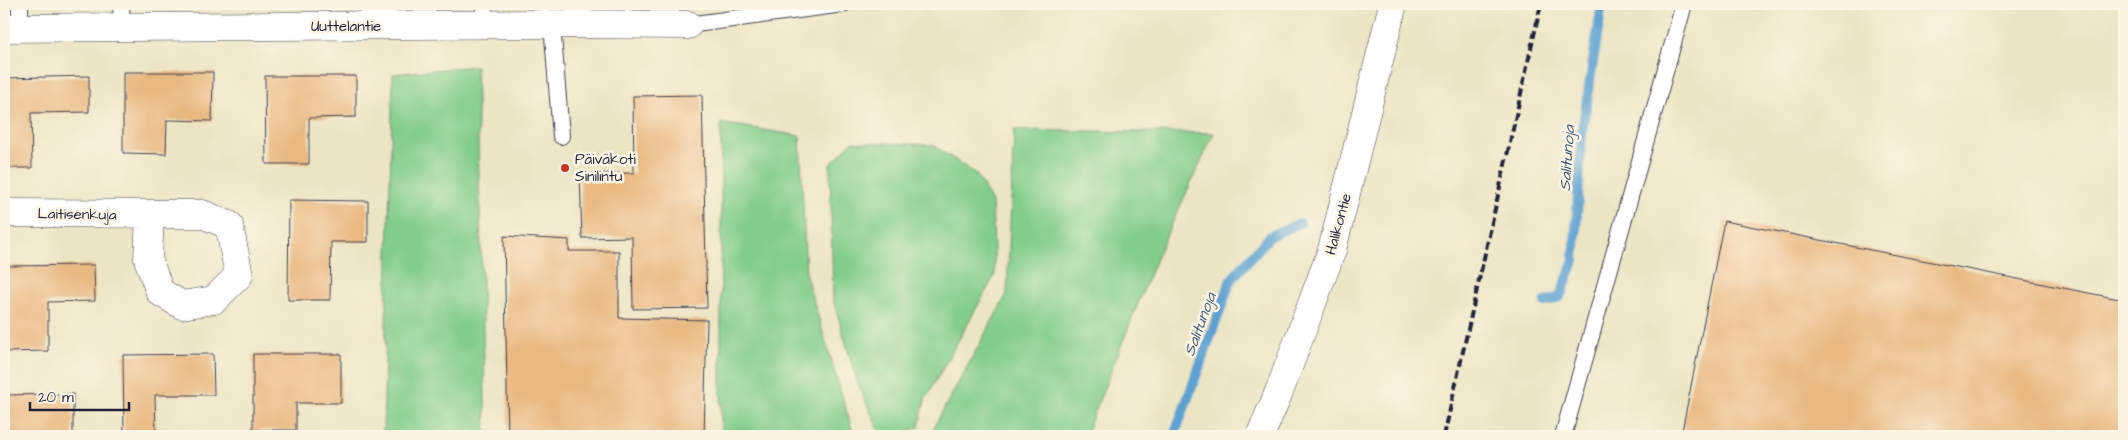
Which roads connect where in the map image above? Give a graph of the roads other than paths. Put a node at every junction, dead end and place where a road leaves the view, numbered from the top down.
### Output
1 (843, 4) edge
2 (1393, 4) edge
3 (1684, 4) edge
4 (484, 14) edge
5 (122, 16) edge
6 (15, 20) edge
7 (552, 24) junction
8 (688, 25) joint
9 (561, 136) dead end
10 (4, 213) edge
11 (150, 215) dead end
12 (1260, 436) edge
13 (1563, 436) edge

1 - 8 lane
2 - 12 street, Halikontie
3 - 13 lane
4 - 5 street, Uuttelantie
4 - 7 street, Uuttelantie
5 - 6 street, Uuttelantie
7 - 8 street, Uuttelantie
7 - 9 lane
10 - 11 street, Laitisenkuja

